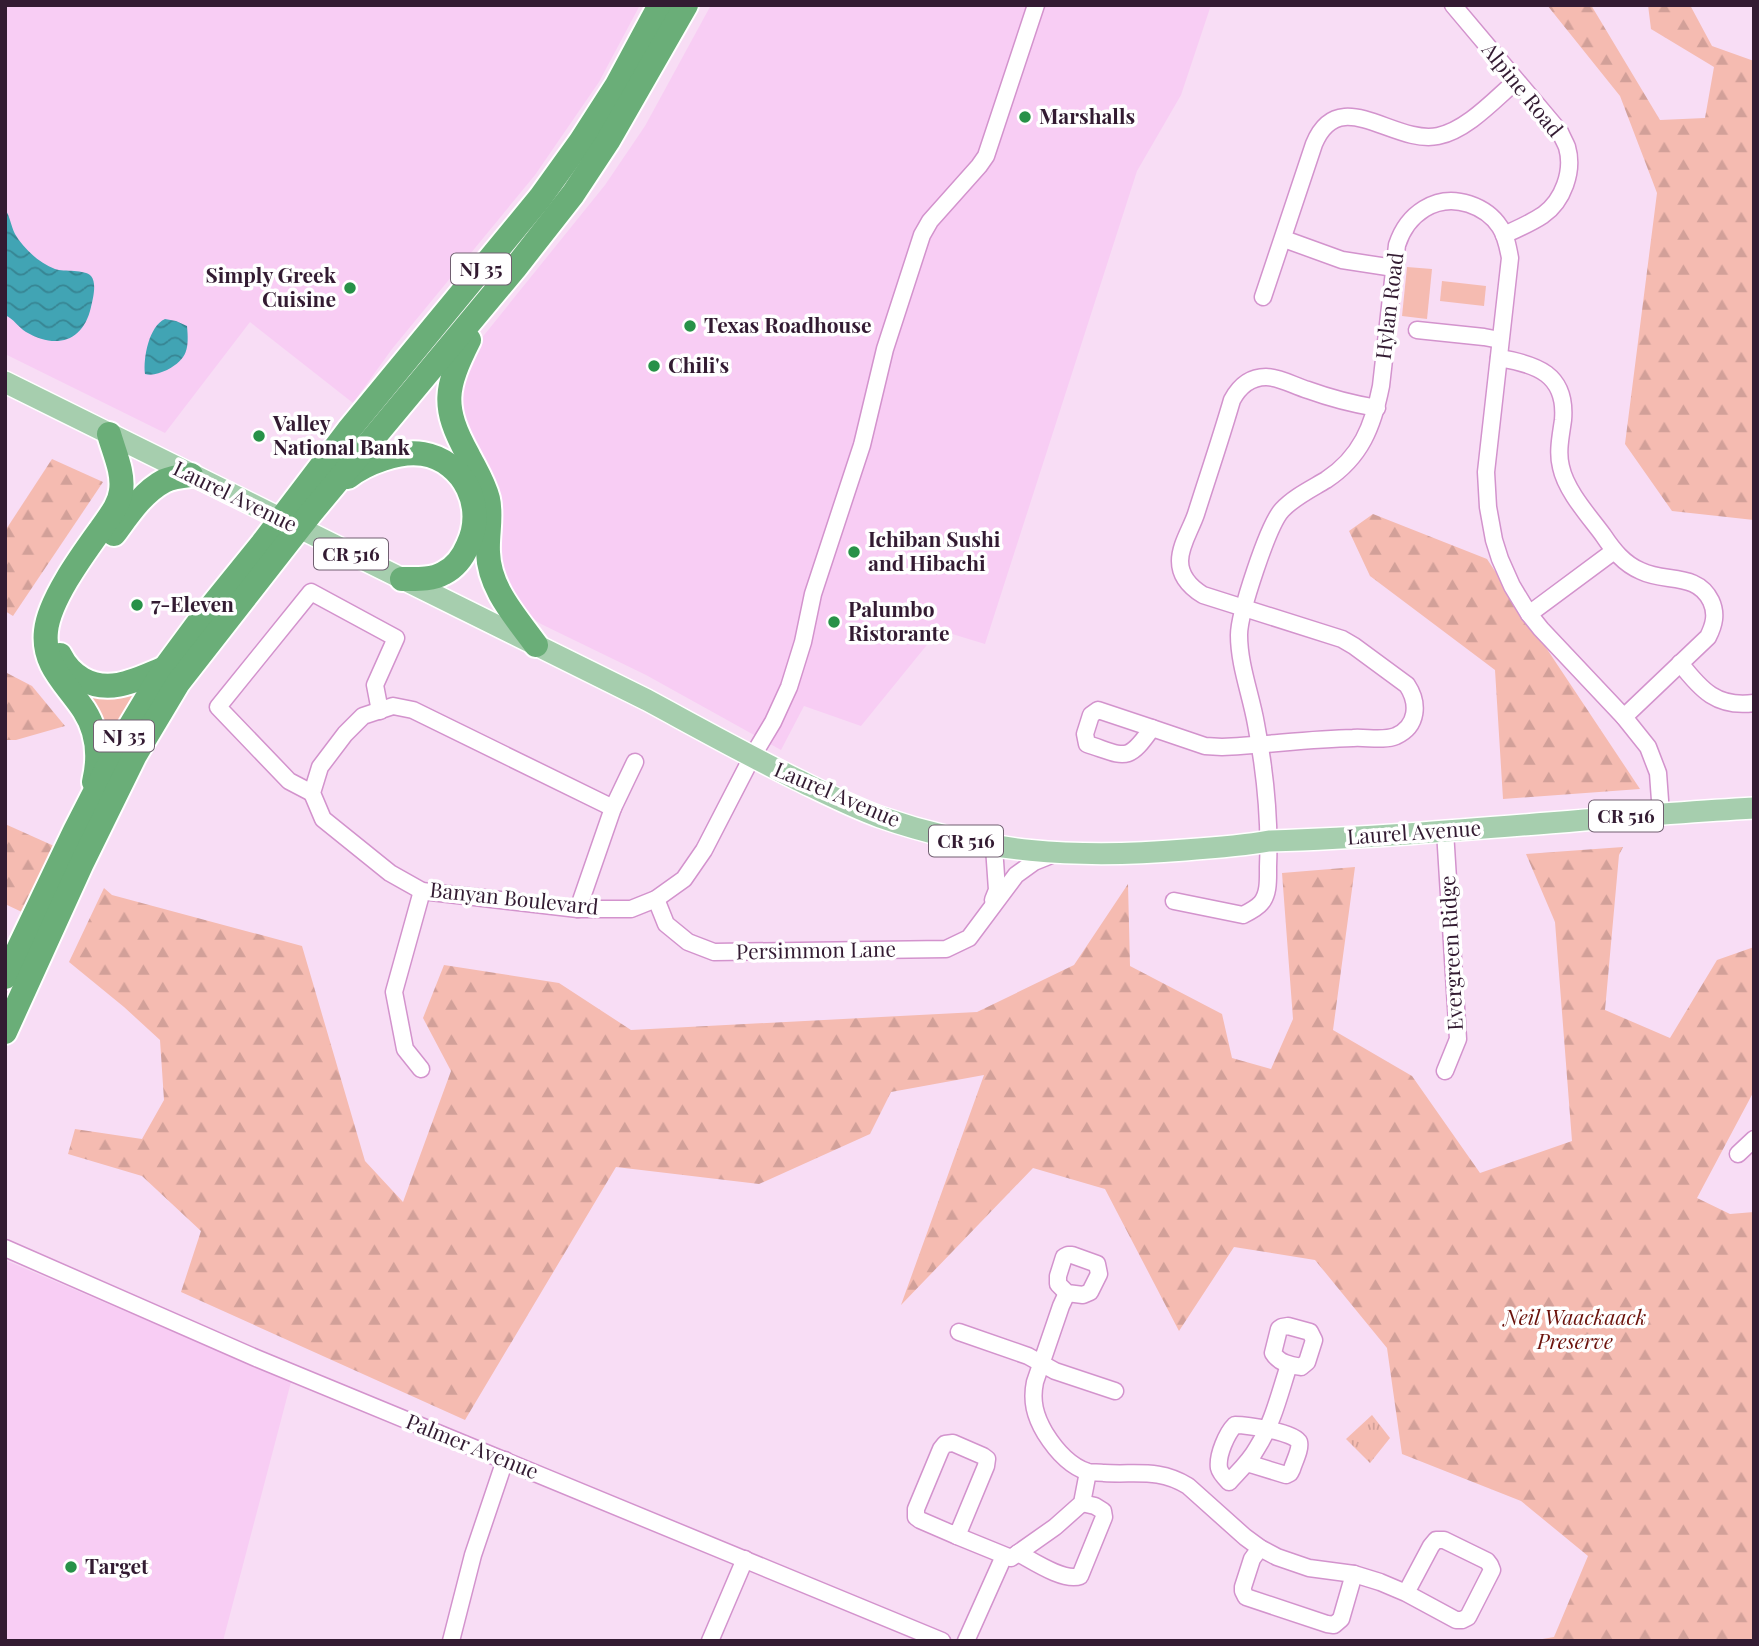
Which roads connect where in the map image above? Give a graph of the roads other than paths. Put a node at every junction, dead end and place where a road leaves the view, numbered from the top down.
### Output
1 (660, 5) edge
2 (686, 5) edge
3 (1035, 5) edge
4 (1453, 5) edge
5 (1516, 81) junction
6 (1504, 235) junction
7 (1284, 239) junction
8 (515, 268) junction
9 (1394, 268) junction
10 (1263, 297) dead end
11 (1417, 330) dead end
12 (1500, 340) junction
13 (1499, 358) junction
14 (5, 382) edge
15 (1377, 408) junction
16 (110, 434) junction
17 (191, 475) junction
18 (328, 493) junction
19 (290, 524) junction
20 (1615, 551) junction
21 (402, 579) junction
22 (1245, 608) junction
23 (1529, 614) junction
24 (536, 645) junction
25 (1680, 663) junction
26 (165, 668) junction
27 (1754, 703) edge
28 (380, 711) junction
29 (1624, 717) junction
30 (1152, 728) dead end
31 (1260, 745) junction
32 (752, 757) junction
33 (635, 762) dead end
34 (312, 793) junction
35 (89, 804) junction
36 (612, 808) junction
37 (1754, 808) edge
38 (1661, 814) junction
39 (1445, 831) junction
40 (1269, 841) junction
41 (995, 847) junction
42 (1054, 853) junction
43 (422, 891) junction
44 (656, 899) junction
45 (1174, 901) dead end
46 (578, 909) junction
47 (987, 915) junction
48 (5, 977) edge
49 (5, 1032) edge
50 (421, 1069) dead end
51 (1445, 1071) dead end
52 (1754, 1139) edge
53 (1738, 1154) dead end
54 (5, 1248) edge
55 (1067, 1293) junction
56 (959, 1332) dead end
57 (1041, 1363) junction
58 (1289, 1365) dead end
59 (1115, 1391) dead end
60 (1268, 1429) junction
61 (505, 1460) junction
62 (1247, 1462) junction
63 (1088, 1472) junction
64 (1082, 1503) junction
65 (957, 1536) junction
66 (1260, 1548) junction
67 (1011, 1554) junction
68 (745, 1559) junction
69 (1354, 1574) junction
70 (1406, 1593) junction
71 (451, 1641) edge
72 (710, 1641) edge
73 (942, 1641) edge
74 (966, 1641) edge

1 - 19 highway, NJ 35
2 - 8 highway, NJ 35
3 - 32 street, Banyan Boulevard
4 - 5 street, Alpine Road
5 - 6 street, Alpine Road
5 - 7 street
6 - 9 street, Hylan Road
6 - 12 street
7 - 9 street
7 - 10 street
8 - 18 highway, NJ 35
8 - 24 highway
9 - 15 street, Hylan Road
11 - 12 street
12 - 13 street
13 - 20 street
13 - 23 street
14 - 16 main road, Laurel Avenue
15 - 22 street, Hylan Road
15 - 22 street
16 - 17 main road, Laurel Avenue
16 - 35 highway
17 - 19 main road, Laurel Avenue
17 - 26 highway
18 - 19 highway, NJ 35
18 - 21 highway
19 - 21 main road, Laurel Avenue / CR 516
19 - 26 highway, NJ 35
19 - 49 highway, NJ 35
20 - 23 street
20 - 25 street
21 - 24 main road, Laurel Avenue / CR 516
22 - 31 street, Hylan Road
22 - 31 street
23 - 29 street
24 - 32 main road, Laurel Avenue / CR 516
25 - 27 street
25 - 29 street
26 - 35 highway, NJ 35
28 - 34 street
28 - 34 street
28 - 36 street
29 - 38 street
30 - 31 street
31 - 40 street, Hylan Road
32 - 41 main road, Laurel Avenue / CR 516
32 - 44 street, Banyan Boulevard
33 - 36 street
34 - 43 street, Banyan Boulevard
35 - 48 highway, NJ 35
36 - 46 street
37 - 38 main road, Laurel Avenue / CR 516
38 - 39 main road, Laurel Avenue / CR 516
39 - 40 main road, Laurel Avenue / CR 516
39 - 51 street, Evergreen Ridge
40 - 42 main road, Laurel Avenue / CR 516
40 - 45 street, Hylan Road
41 - 42 main road, Laurel Avenue / CR 516
41 - 47 street, Persimmon Lane
42 - 47 street, Persimmon Lane
43 - 46 street, Banyan Boulevard
43 - 50 street
44 - 46 street, Banyan Boulevard
44 - 47 street, Persimmon Lane
52 - 53 street
54 - 61 street, Palmer Avenue
55 - 55 street
55 - 57 street
56 - 57 street
57 - 59 street
57 - 63 street
58 - 60 street
60 - 62 street
60 - 62 street
60 - 62 street
61 - 68 street, Palmer Avenue
61 - 71 street
63 - 64 street
63 - 66 street
64 - 67 street
64 - 67 street
65 - 65 street
65 - 67 street
66 - 69 street
66 - 69 street
67 - 74 street
68 - 72 street
68 - 73 street, Palmer Avenue
69 - 70 street
70 - 70 street

